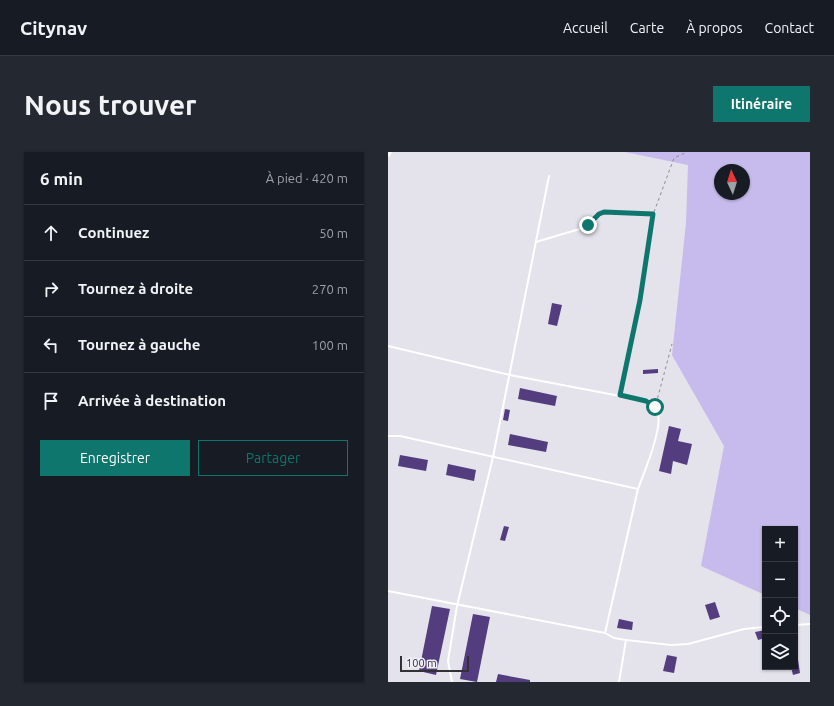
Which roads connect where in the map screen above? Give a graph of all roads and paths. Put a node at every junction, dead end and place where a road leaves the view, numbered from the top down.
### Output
1 (686, 152) edge
2 (549, 176) dead end
3 (653, 214) junction
4 (536, 242) junction
5 (672, 344) dead end
6 (388, 346) edge
7 (510, 375) junction
8 (620, 395) junction
9 (655, 407) junction
10 (388, 436) edge
11 (493, 457) junction
12 (638, 489) junction
13 (388, 591) edge
14 (457, 606) junction
15 (810, 624) edge
16 (798, 625) edge
17 (762, 628) edge
18 (606, 633) junction
19 (626, 640) junction
20 (452, 682) edge
21 (619, 682) edge

1 - 3 path
2 - 4 lane
3 - 4 lane
3 - 8 lane
4 - 7 lane
5 - 9 path
6 - 7 lane
7 - 8 lane
7 - 11 lane
8 - 9 lane
9 - 12 lane
10 - 11 lane
11 - 12 lane
11 - 14 lane
12 - 18 lane
13 - 14 lane
14 - 18 lane
14 - 20 lane
15 - 16 lane
17 - 19 lane
18 - 19 lane
19 - 21 lane

